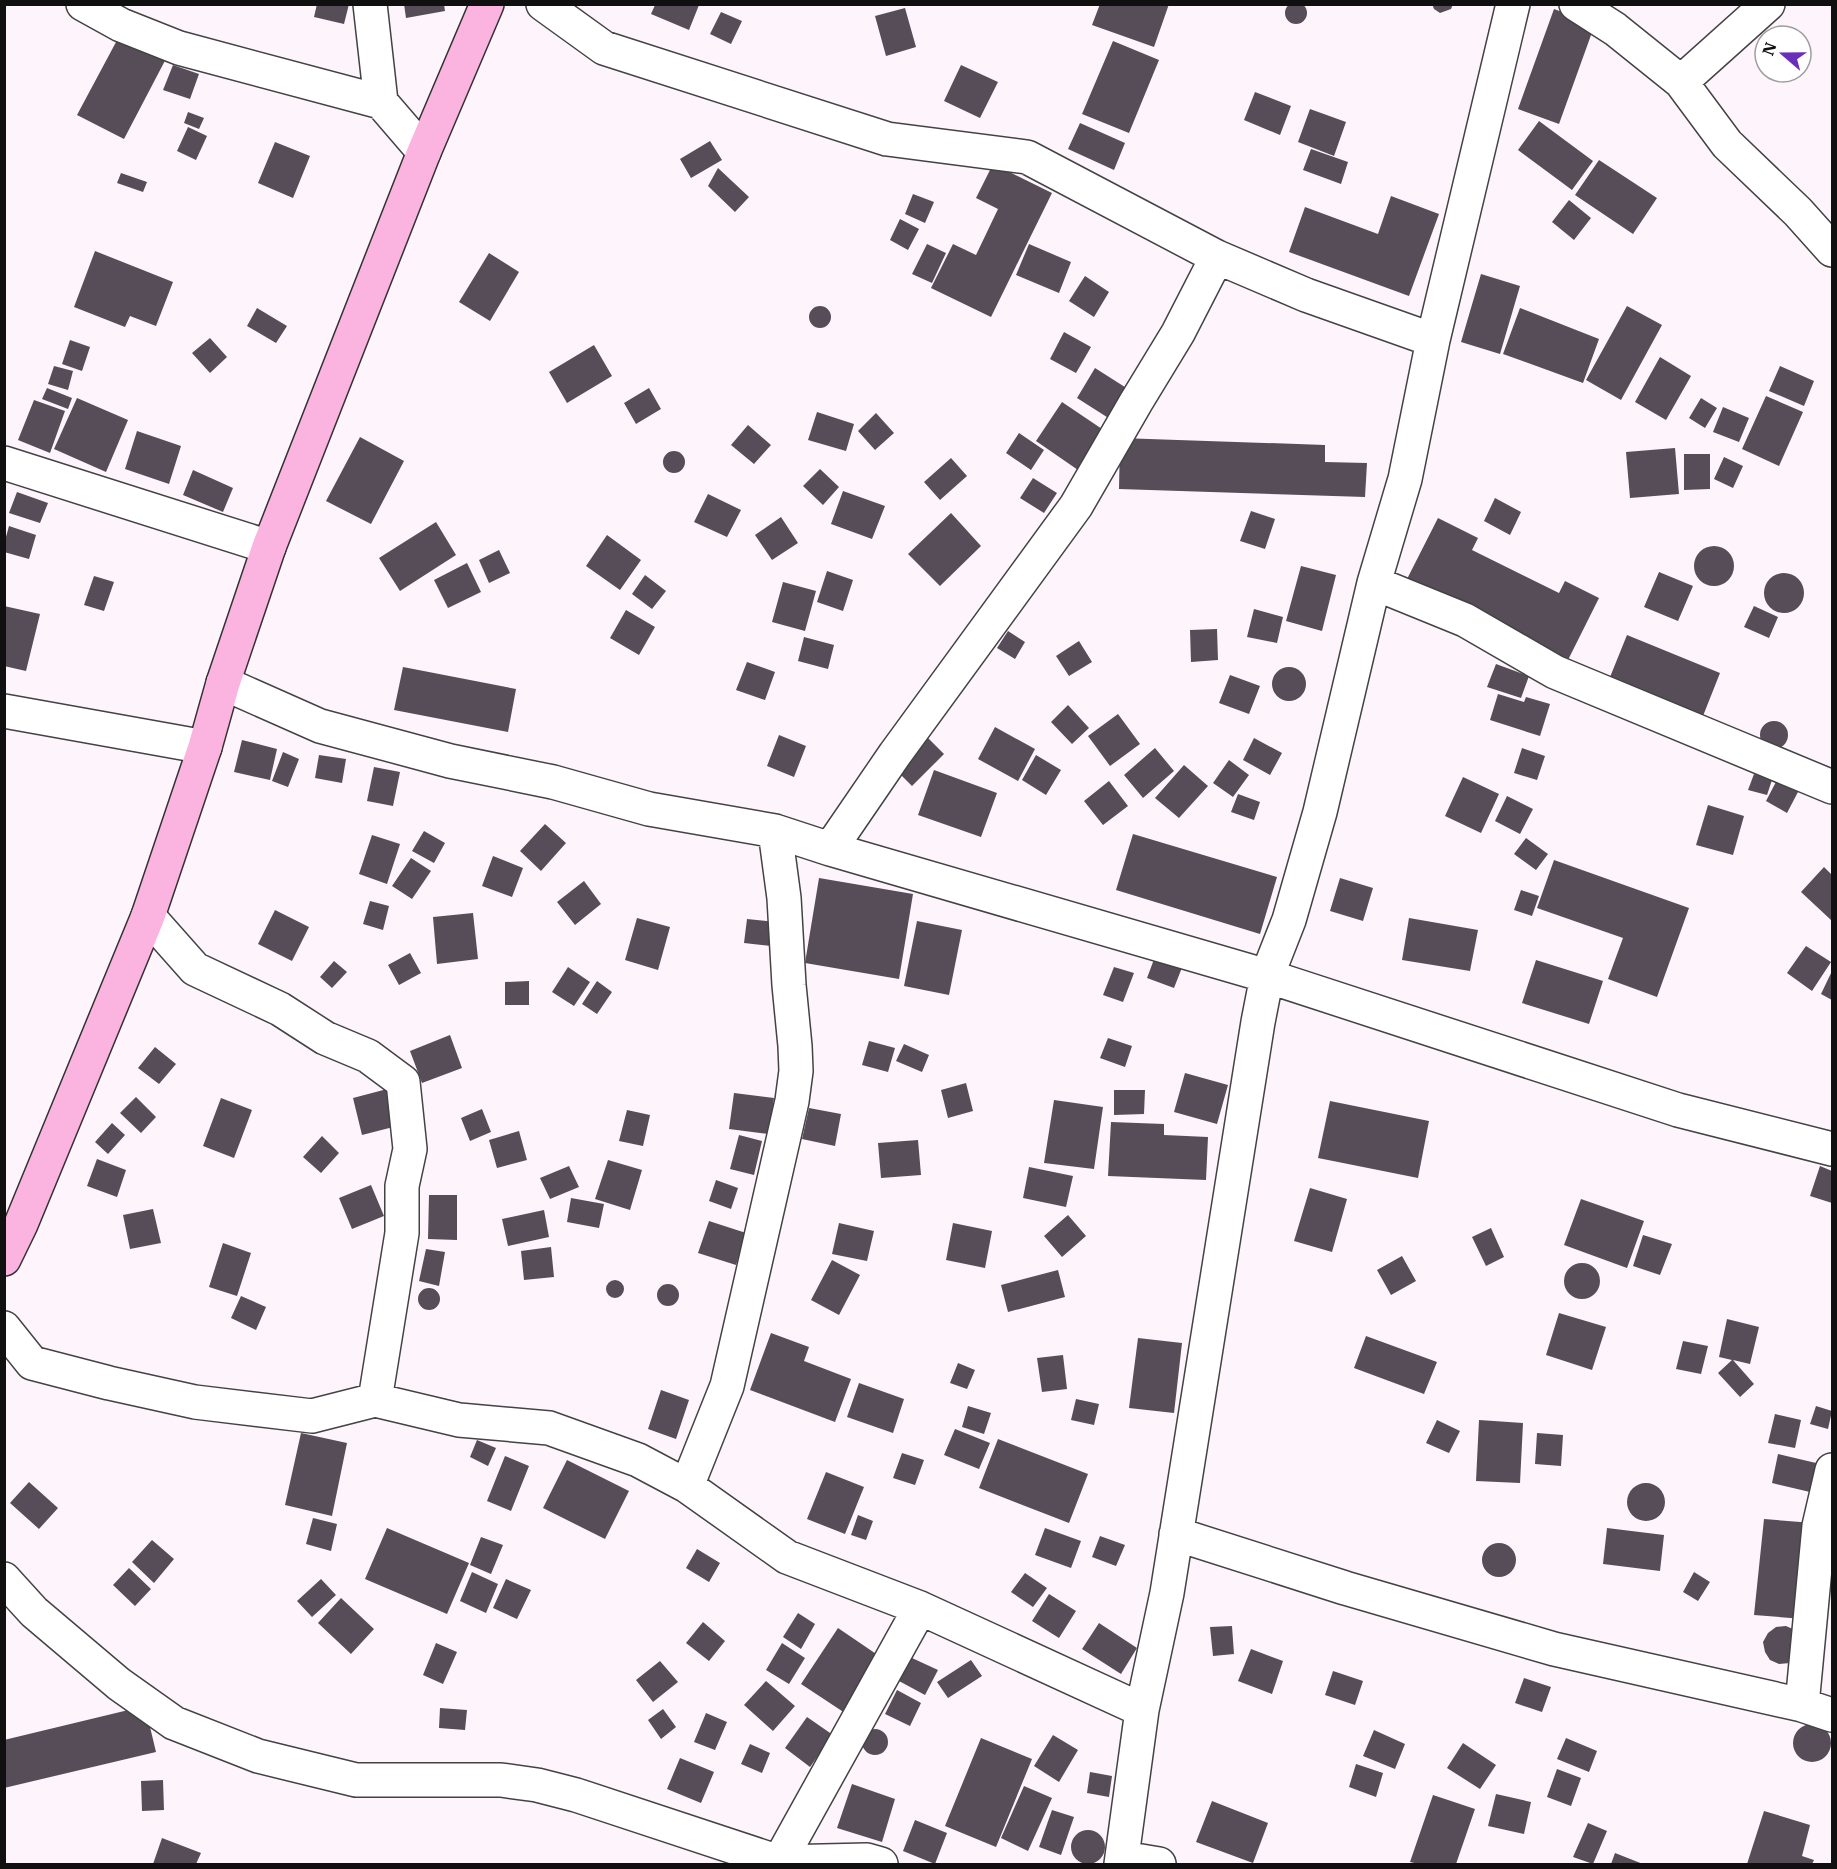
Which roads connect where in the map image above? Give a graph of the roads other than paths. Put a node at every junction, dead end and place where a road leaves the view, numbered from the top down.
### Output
1 (83, 4) edge
2 (370, 4) edge
3 (487, 4) edge
4 (543, 4) edge
5 (1513, 4) edge
6 (1576, 4) edge
7 (1768, 4) edge
8 (1681, 82) junction
9 (381, 102) junction
10 (424, 152) junction
11 (1833, 250) edge
12 (1217, 257) junction
13 (1433, 340) junction
14 (4, 463) edge
15 (269, 548) junction
16 (1374, 583) junction
17 (223, 683) junction
18 (4, 711) edge
19 (205, 747) junction
20 (1833, 787) edge
21 (775, 831) junction
22 (830, 849) junction
23 (148, 916) junction
24 (1267, 976) junction
25 (1833, 1149) edge
26 (13, 1227) edge
27 (4, 1259) edge
28 (4, 1328) edge
29 (375, 1400) junction
30 (1833, 1470) edge
31 (687, 1486) junction
32 (1176, 1534) junction
33 (4, 1580) edge
34 (920, 1608) junction
35 (1142, 1710) junction
36 (1817, 1710) edge
37 (1122, 1861) edge
38 (780, 1862) junction
39 (881, 1864) edge
40 (1159, 1864) edge

1 - 9 street
2 - 9 street
3 - 10 main road
4 - 12 street
5 - 13 street
6 - 8 street
7 - 8 street
8 - 11 street
9 - 10 street
10 - 15 main road
12 - 13 street
12 - 22 street
13 - 16 street
14 - 15 street
15 - 17 main road
16 - 20 street
16 - 24 street
17 - 19 main road
17 - 21 street
18 - 19 street
19 - 23 main road
21 - 22 street
21 - 31 street
22 - 24 street
23 - 26 main road
23 - 29 street
24 - 25 street
24 - 32 street
26 - 27 main road
28 - 29 street
29 - 31 street
30 - 36 street
31 - 34 street
32 - 35 street
32 - 36 street
33 - 38 street
34 - 35 street
34 - 38 street
35 - 37 street
37 - 40 street
38 - 39 street

